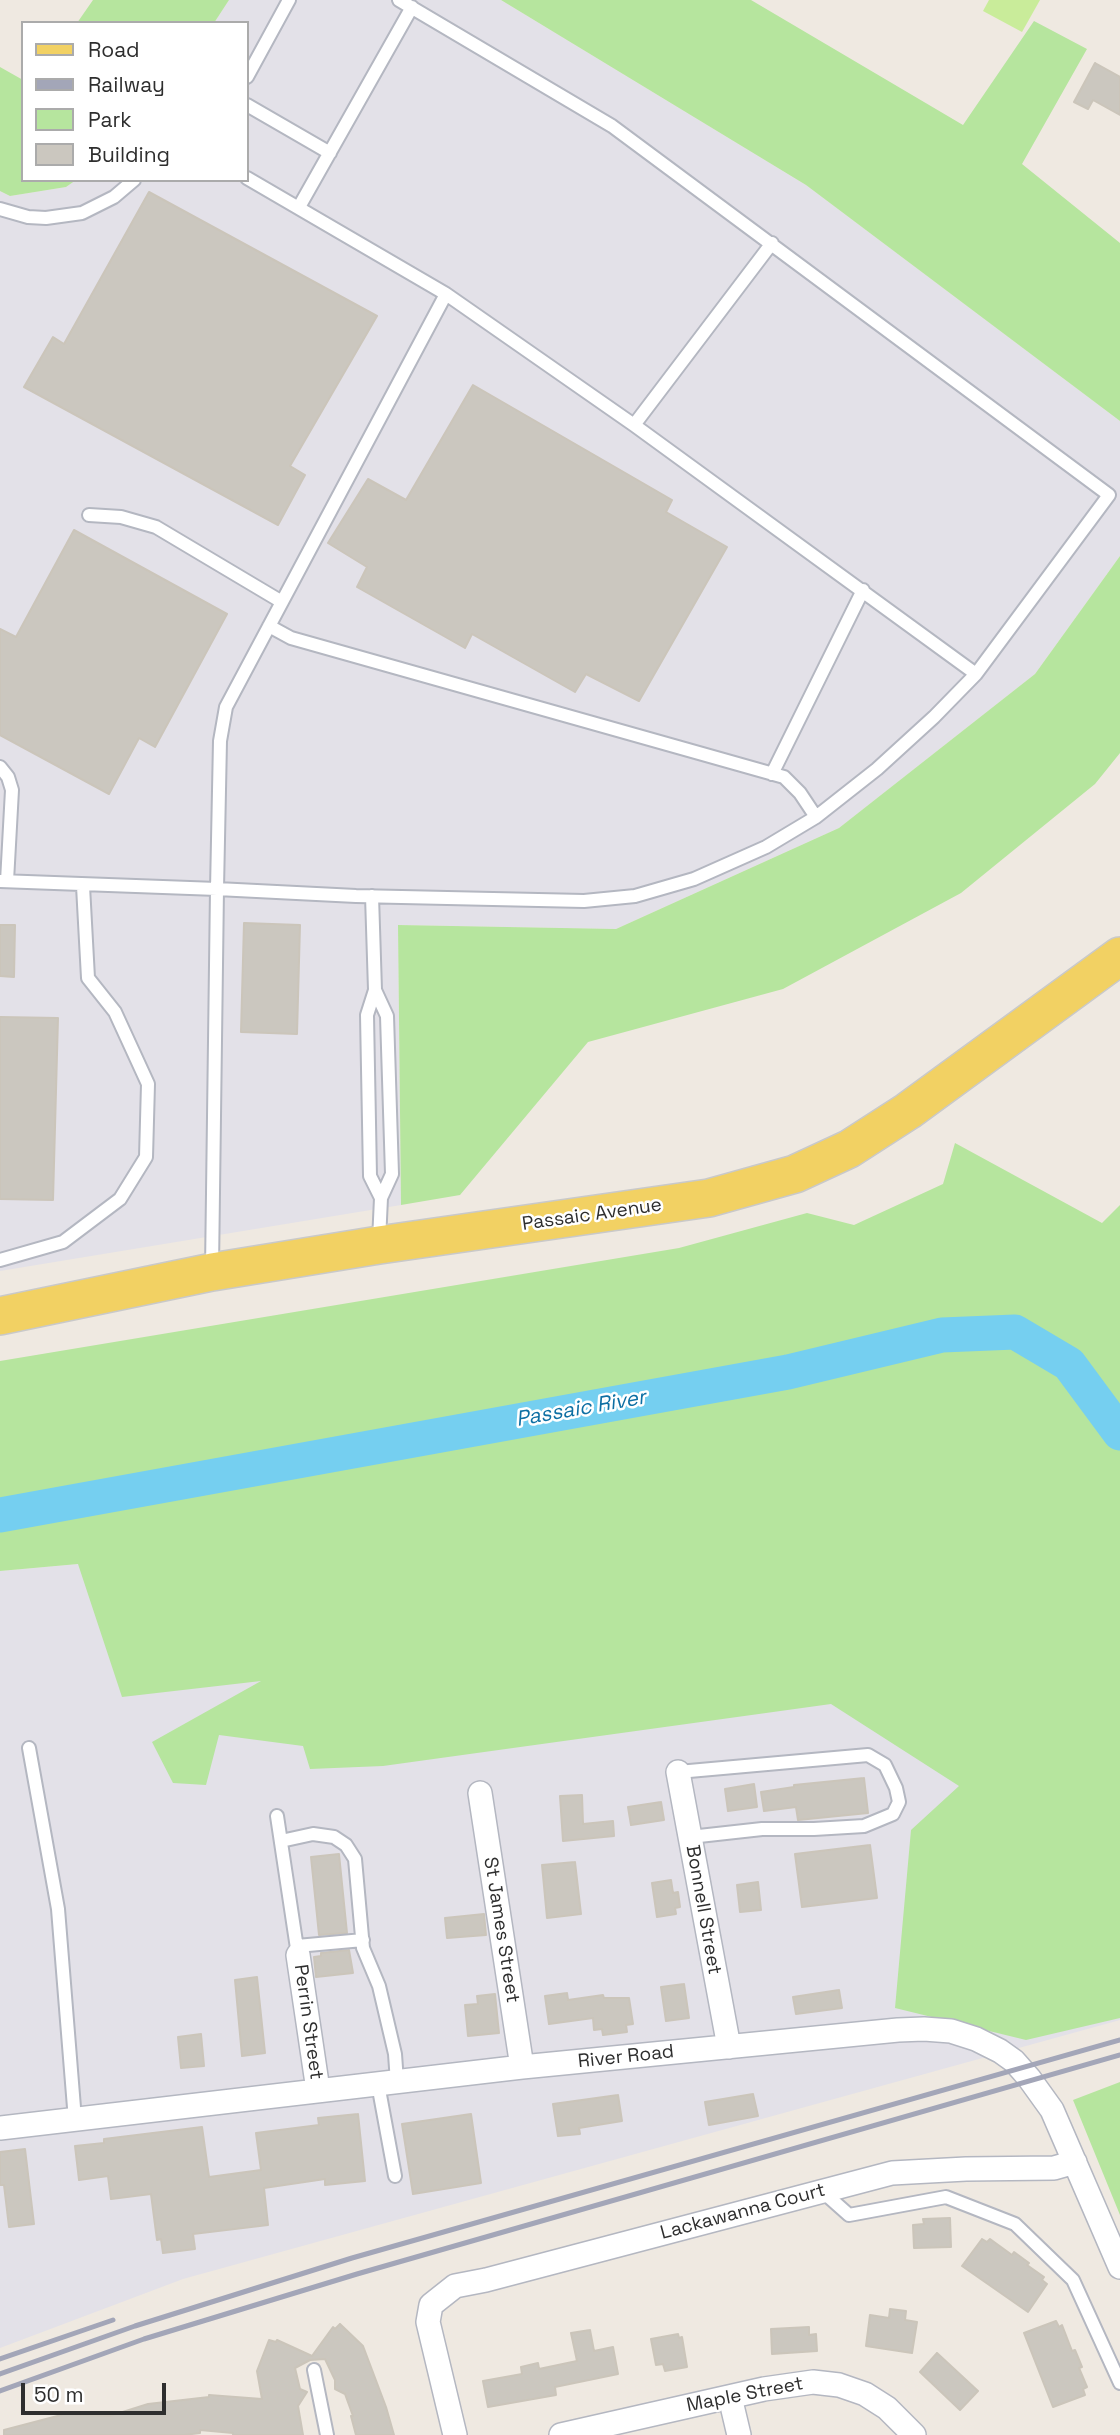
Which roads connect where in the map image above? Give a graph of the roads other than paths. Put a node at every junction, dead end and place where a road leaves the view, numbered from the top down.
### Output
1 (289, 0) edge
2 (400, 0) edge
3 (412, 8) junction
4 (248, 75) edge
5 (248, 106) edge
6 (330, 153) junction
7 (248, 179) edge
8 (132, 182) edge
9 (299, 207) junction
10 (0, 209) edge
11 (772, 243) junction
12 (446, 294) junction
13 (634, 425) junction
14 (89, 515) dead end
15 (863, 590) junction
16 (282, 602) junction
17 (269, 626) junction
18 (976, 674) junction
19 (0, 767) edge
20 (772, 774) junction
21 (816, 817) junction
22 (3, 881) edge
23 (83, 886) junction
24 (217, 889) junction
25 (372, 896) junction
26 (1120, 956) edge
27 (375, 990) junction
28 (381, 1198) junction
29 (379, 1245) junction
30 (0, 1260) edge
31 (212, 1272) junction
32 (0, 1316) edge
33 (29, 1748) dead end
34 (678, 1772) joint
35 (480, 1793) dead end
36 (277, 1816) dead end
37 (690, 1837) junction
38 (281, 1841) junction
39 (363, 1940) junction
40 (297, 1950) junction
41 (729, 2047) junction
42 (522, 2067) junction
43 (388, 2083) junction
44 (318, 2090) junction
45 (75, 2120) junction
46 (0, 2128) edge
47 (1075, 2162) junction
48 (395, 2176) dead end
49 (821, 2191) junction
50 (1120, 2267) edge
51 (314, 2370) dead end
52 (1120, 2383) edge
53 (730, 2397) junction
54 (327, 2435) edge
55 (455, 2435) edge
56 (561, 2435) edge
57 (739, 2435) edge
58 (914, 2435) edge

1 - 4 lane
2 - 3 lane
3 - 6 lane
3 - 11 lane
5 - 6 lane
6 - 9 lane
7 - 9 lane
8 - 10 lane
9 - 12 lane
11 - 13 lane
11 - 18 lane
12 - 13 lane
12 - 16 lane
13 - 15 lane
14 - 16 lane
15 - 18 lane
15 - 20 lane
16 - 17 lane
17 - 20 lane
17 - 24 lane
18 - 21 lane
19 - 22 lane
20 - 21 lane
21 - 25 lane
22 - 23 lane
23 - 24 lane
23 - 30 lane
24 - 25 lane
24 - 31 lane
25 - 27 lane
26 - 29 main road, Passaic Avenue
27 - 28 lane
27 - 28 lane
28 - 29 lane
29 - 31 main road, Passaic Avenue
31 - 32 main road, Passaic Avenue
33 - 45 lane
34 - 37 street, Bonnell Street
34 - 37 lane
35 - 42 street, St James Street
36 - 38 lane
37 - 41 street, Bonnell Street
38 - 39 lane
38 - 40 lane
39 - 40 lane
39 - 43 lane
40 - 44 street, Perrin Street
41 - 42 street, River Road
41 - 47 street, River Road
42 - 43 street, River Road
43 - 44 street, River Road
43 - 48 lane
44 - 45 street, River Road
45 - 46 street, River Road
47 - 49 street, Lackawanna Court
47 - 50 street, River Road
49 - 52 lane
49 - 55 street, Lackawanna Court
51 - 54 lane
53 - 56 street, Maple Street
53 - 57 street
53 - 58 street, Maple Street

